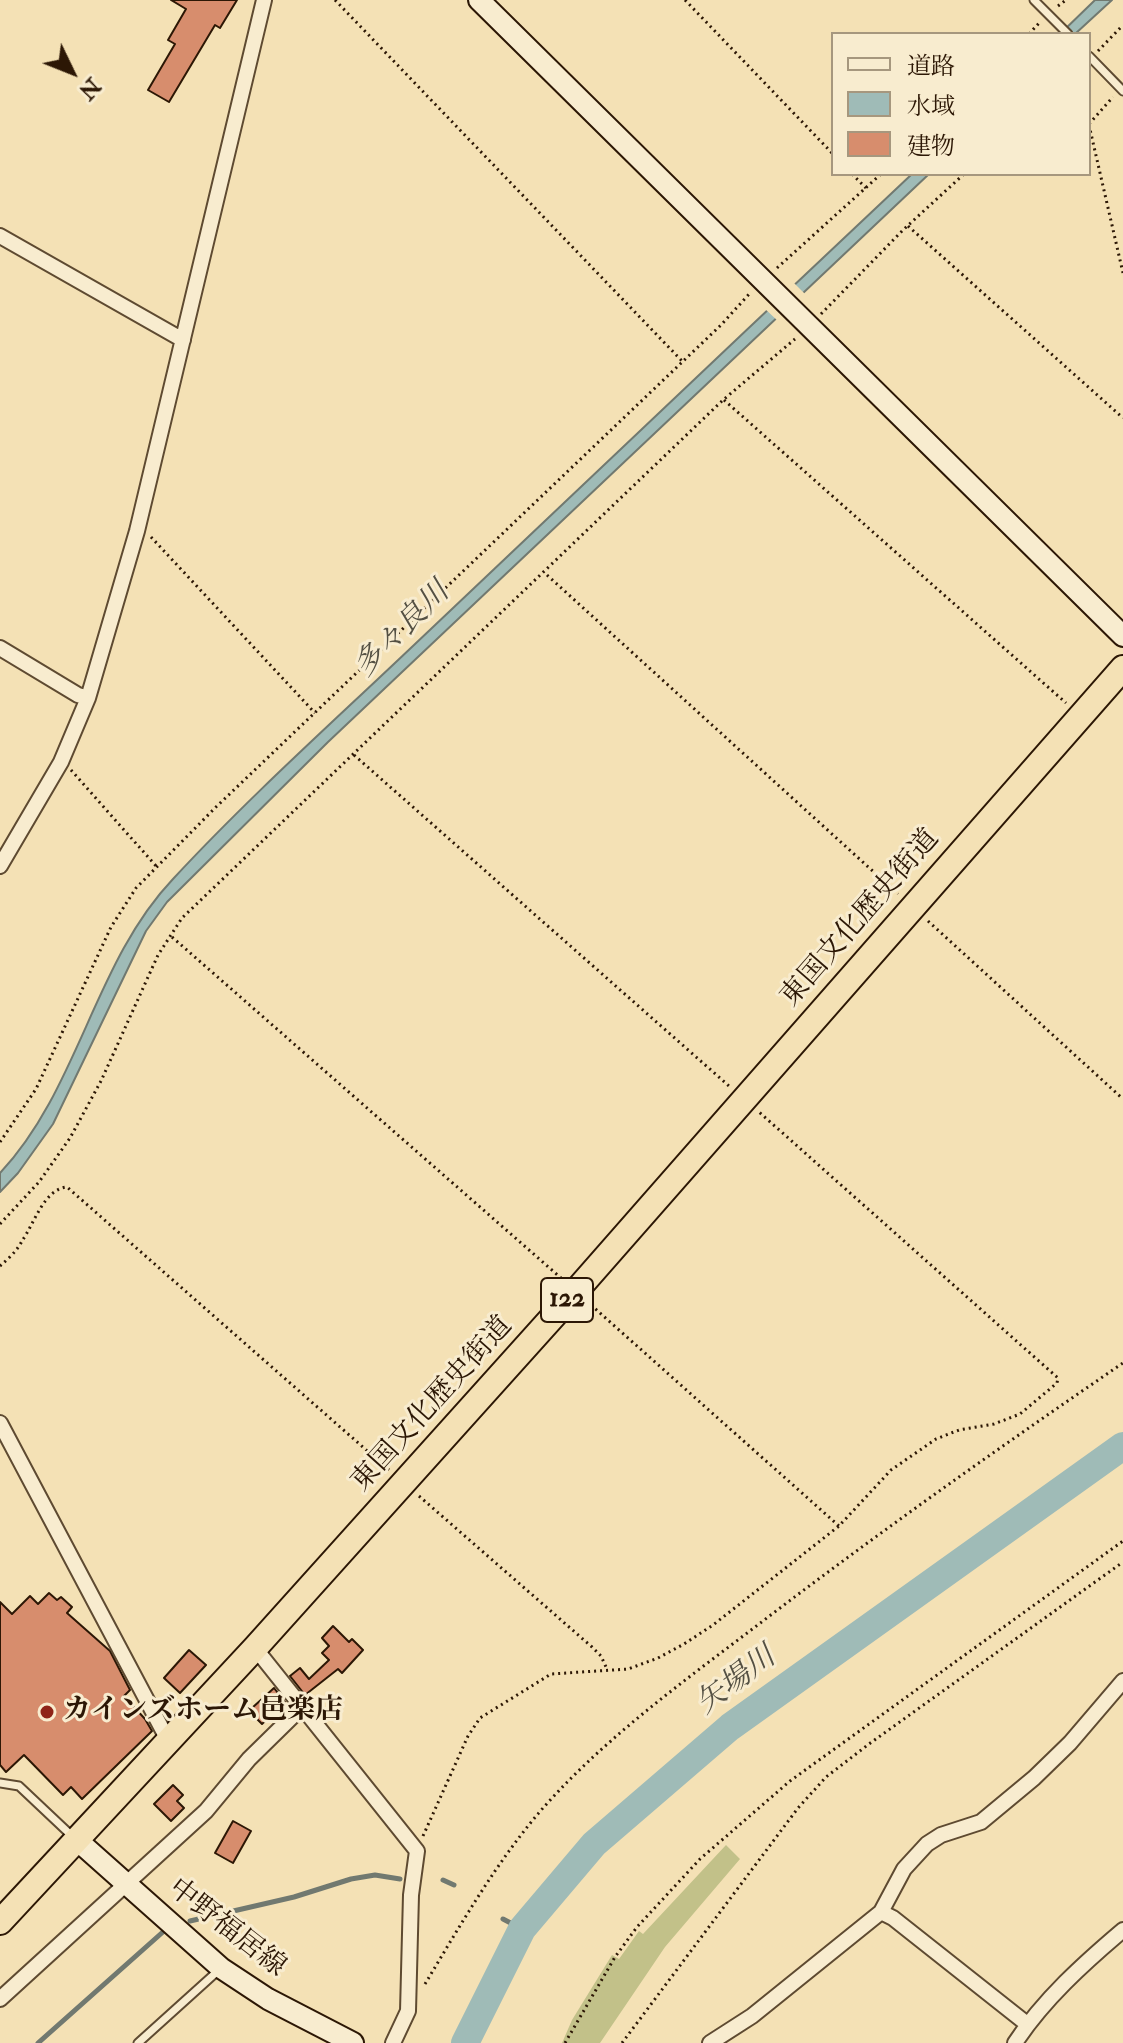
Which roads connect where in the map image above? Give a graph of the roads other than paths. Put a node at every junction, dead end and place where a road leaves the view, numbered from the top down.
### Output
1 (264, 0) edge
2 (479, 0) edge
3 (1034, 0) edge
4 (1066, 32) edge
5 (1091, 58) edge
6 (1122, 90) edge
7 (0, 236) edge
8 (183, 340) junction
9 (1123, 636) edge
10 (0, 648) edge
11 (1123, 668) edge
12 (88, 698) junction
13 (0, 866) edge
14 (0, 1423) edge
15 (255, 1648) junction
16 (1123, 1681) edge
17 (302, 1707) junction
18 (169, 1742) junction
19 (0, 1783) edge
20 (77, 1840) junction
21 (125, 1883) junction
22 (881, 1912) junction
23 (0, 1922) edge
24 (1123, 1930) edge
25 (221, 1968) junction
26 (0, 1999) edge
27 (1027, 2024) junction
28 (138, 2043) edge
29 (353, 2043) edge
30 (393, 2043) edge
31 (710, 2043) edge
32 (1015, 2043) edge

1 - 8 street
2 - 9 street
3 - 4 lane
5 - 6 lane
7 - 8 street
8 - 12 street
10 - 12 street
11 - 15 highway, 東国文化歴史街道 / 122
12 - 13 street
14 - 18 street
15 - 17 street
15 - 18 highway, 東国文化歴史街道 / 122
16 - 22 street
17 - 21 street
17 - 30 street
18 - 20 highway, 東国文化歴史街道 / 122
19 - 20 lane
20 - 21 street, 中野福居線
20 - 23 highway, 東国文化歴史街道 / 122
21 - 25 street, 中野福居線
21 - 26 street
22 - 27 street
22 - 31 street
24 - 27 street
25 - 28 lane
25 - 29 street, 中野福居線
27 - 32 street

